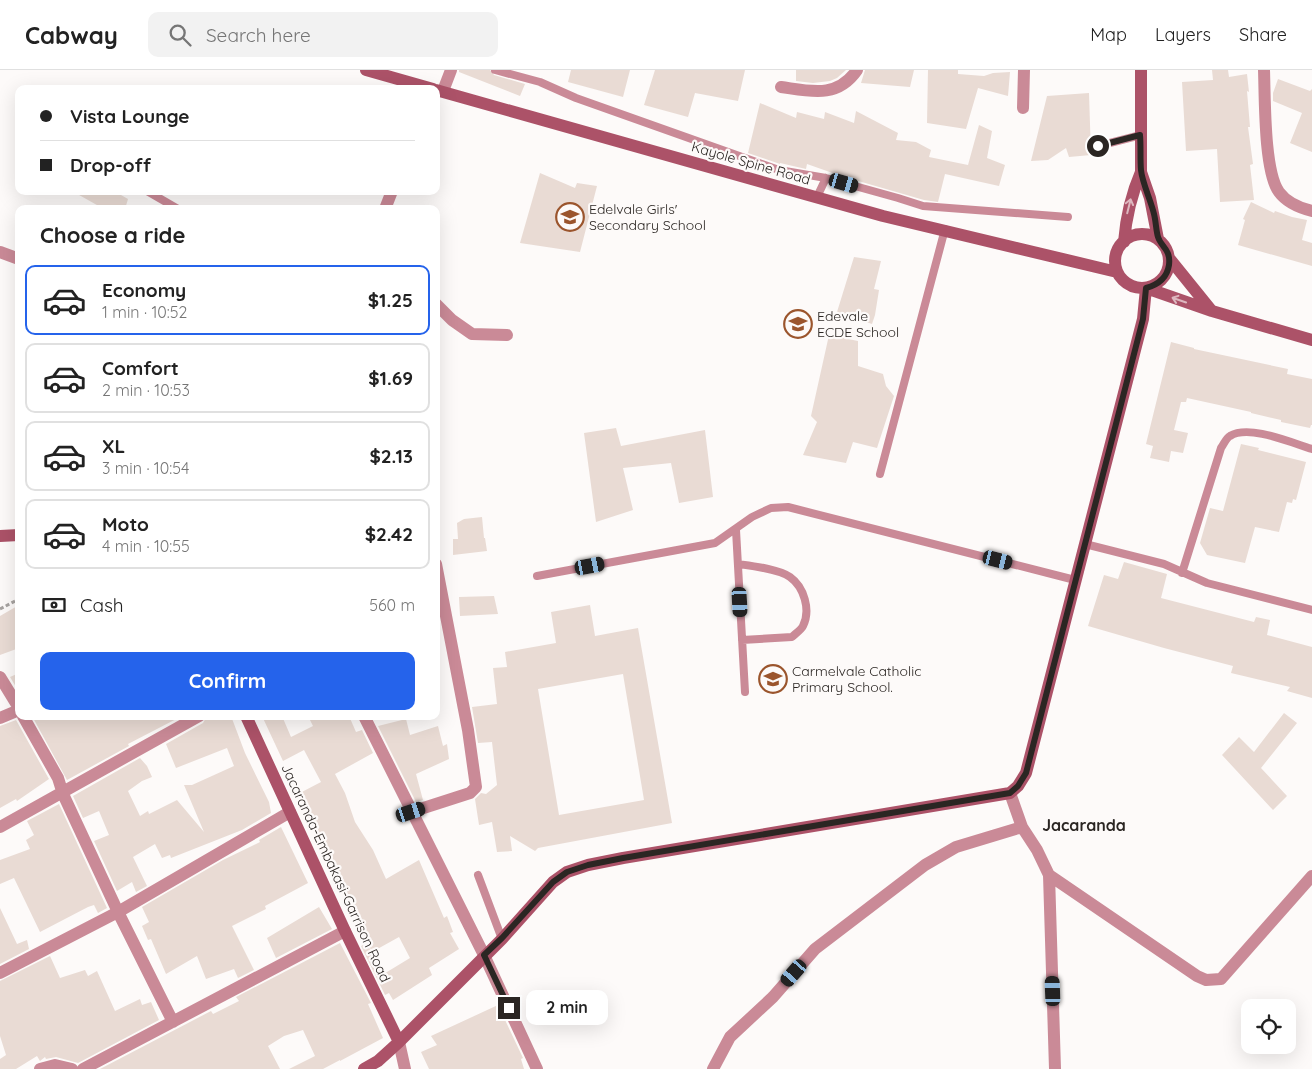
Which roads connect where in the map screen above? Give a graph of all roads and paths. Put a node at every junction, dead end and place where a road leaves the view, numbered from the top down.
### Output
1 (366, 70) edge
2 (451, 70) edge
3 (495, 70) edge
4 (857, 70) edge
5 (1024, 70) edge
6 (1141, 70) edge
7 (1264, 70) edge
8 (417, 85) edge
9 (435, 85) edge
10 (781, 88) dead end
11 (440, 92) edge
12 (1024, 108) dead end
13 (1140, 135) junction
14 (1098, 146) dead end
15 (1141, 172) junction
16 (826, 178) junction
17 (154, 195) edge
18 (817, 197) junction
19 (171, 205) edge
20 (1312, 211) edge
21 (1068, 217) dead end
22 (945, 229) junction
23 (1158, 239) junction
24 (1124, 242) junction
25 (0, 252) edge
26 (15, 258) edge
27 (1169, 258) junction
28 (1117, 272) junction
29 (1146, 288) junction
30 (440, 308) edge
31 (1212, 311) junction
32 (507, 335) dead end
33 (1312, 340) edge
34 (1312, 449) edge
35 (880, 474) dead end
36 (736, 530) junction
37 (15, 535) edge
38 (0, 536) edge
39 (1085, 544) junction
40 (738, 564) junction
41 (1182, 573) junction
42 (537, 576) dead end
43 (1075, 580) junction
44 (440, 585) edge
45 (15, 601) edge
46 (0, 610) edge
47 (1312, 610) edge
48 (742, 640) junction
49 (0, 677) edge
50 (745, 692) dead end
51 (15, 702) edge
52 (15, 711) edge
53 (0, 718) edge
54 (25, 720) edge
55 (192, 720) edge
56 (248, 720) edge
57 (366, 720) edge
58 (1010, 793) junction
59 (63, 794) junction
60 (290, 812) junction
61 (411, 812) junction
62 (0, 827) edge
63 (1022, 827) junction
64 (478, 875) dead end
65 (1049, 875) junction
66 (1312, 876) edge
67 (118, 912) junction
68 (345, 931) junction
69 (502, 938) junction
70 (484, 955) junction
71 (0, 973) edge
72 (173, 1022) junction
73 (399, 1042) junction
74 (40, 1069) edge
75 (72, 1069) edge
76 (83, 1069) edge
77 (364, 1069) edge
78 (405, 1069) edge
79 (537, 1069) edge
80 (713, 1069) edge
81 (1055, 1069) edge

1 - 8 street, Kayole Spine Road
2 - 9 street
3 - 16 lane
4 - 10 street
5 - 12 street
6 - 13 street
7 - 20 street
11 - 18 street, Kayole Spine Road
13 - 14 lane
13 - 15 street
15 - 23 street
24 -> 15 street
16 - 18 lane
16 - 21 lane
17 - 19 lane
18 - 22 street, Kayole Spine Road
22 - 28 street, Kayole Spine Road
22 - 35 lane
23 - 24 street
23 - 27 street
24 - 28 street
25 - 26 street
27 - 29 street
27 - 31 street
28 - 29 street
31 -> 29 street
29 - 39 street
30 - 32 street
31 - 33 street
34 - 41 lane
36 - 40 lane
36 - 42 lane
36 - 43 lane
37 - 38 street
39 - 41 lane
39 - 43 street
40 - 48 lane
40 - 48 lane
41 - 47 lane
43 - 58 street
44 - 61 street
45 - 46 path
48 - 50 lane
49 - 51 street
52 - 53 street
54 - 59 street
55 - 59 street
56 - 60 street, Jacaranda-Embakasi-Garrison Road
57 - 61 street
58 - 63 street
58 - 69 street
59 - 62 street
59 - 67 street
60 - 67 street
60 - 68 street, Jacaranda-Embakasi-Garrison Road
61 - 70 street
63 - 65 street
63 - 80 street
64 - 69 lane
65 - 66 street
65 - 81 street
67 - 71 street
67 - 72 street
68 - 72 street
68 - 73 street, Jacaranda-Embakasi-Garrison Road
69 - 70 street
70 - 73 street
70 - 79 street
72 - 76 street
73 - 77 street
73 - 78 street
74 - 75 street

